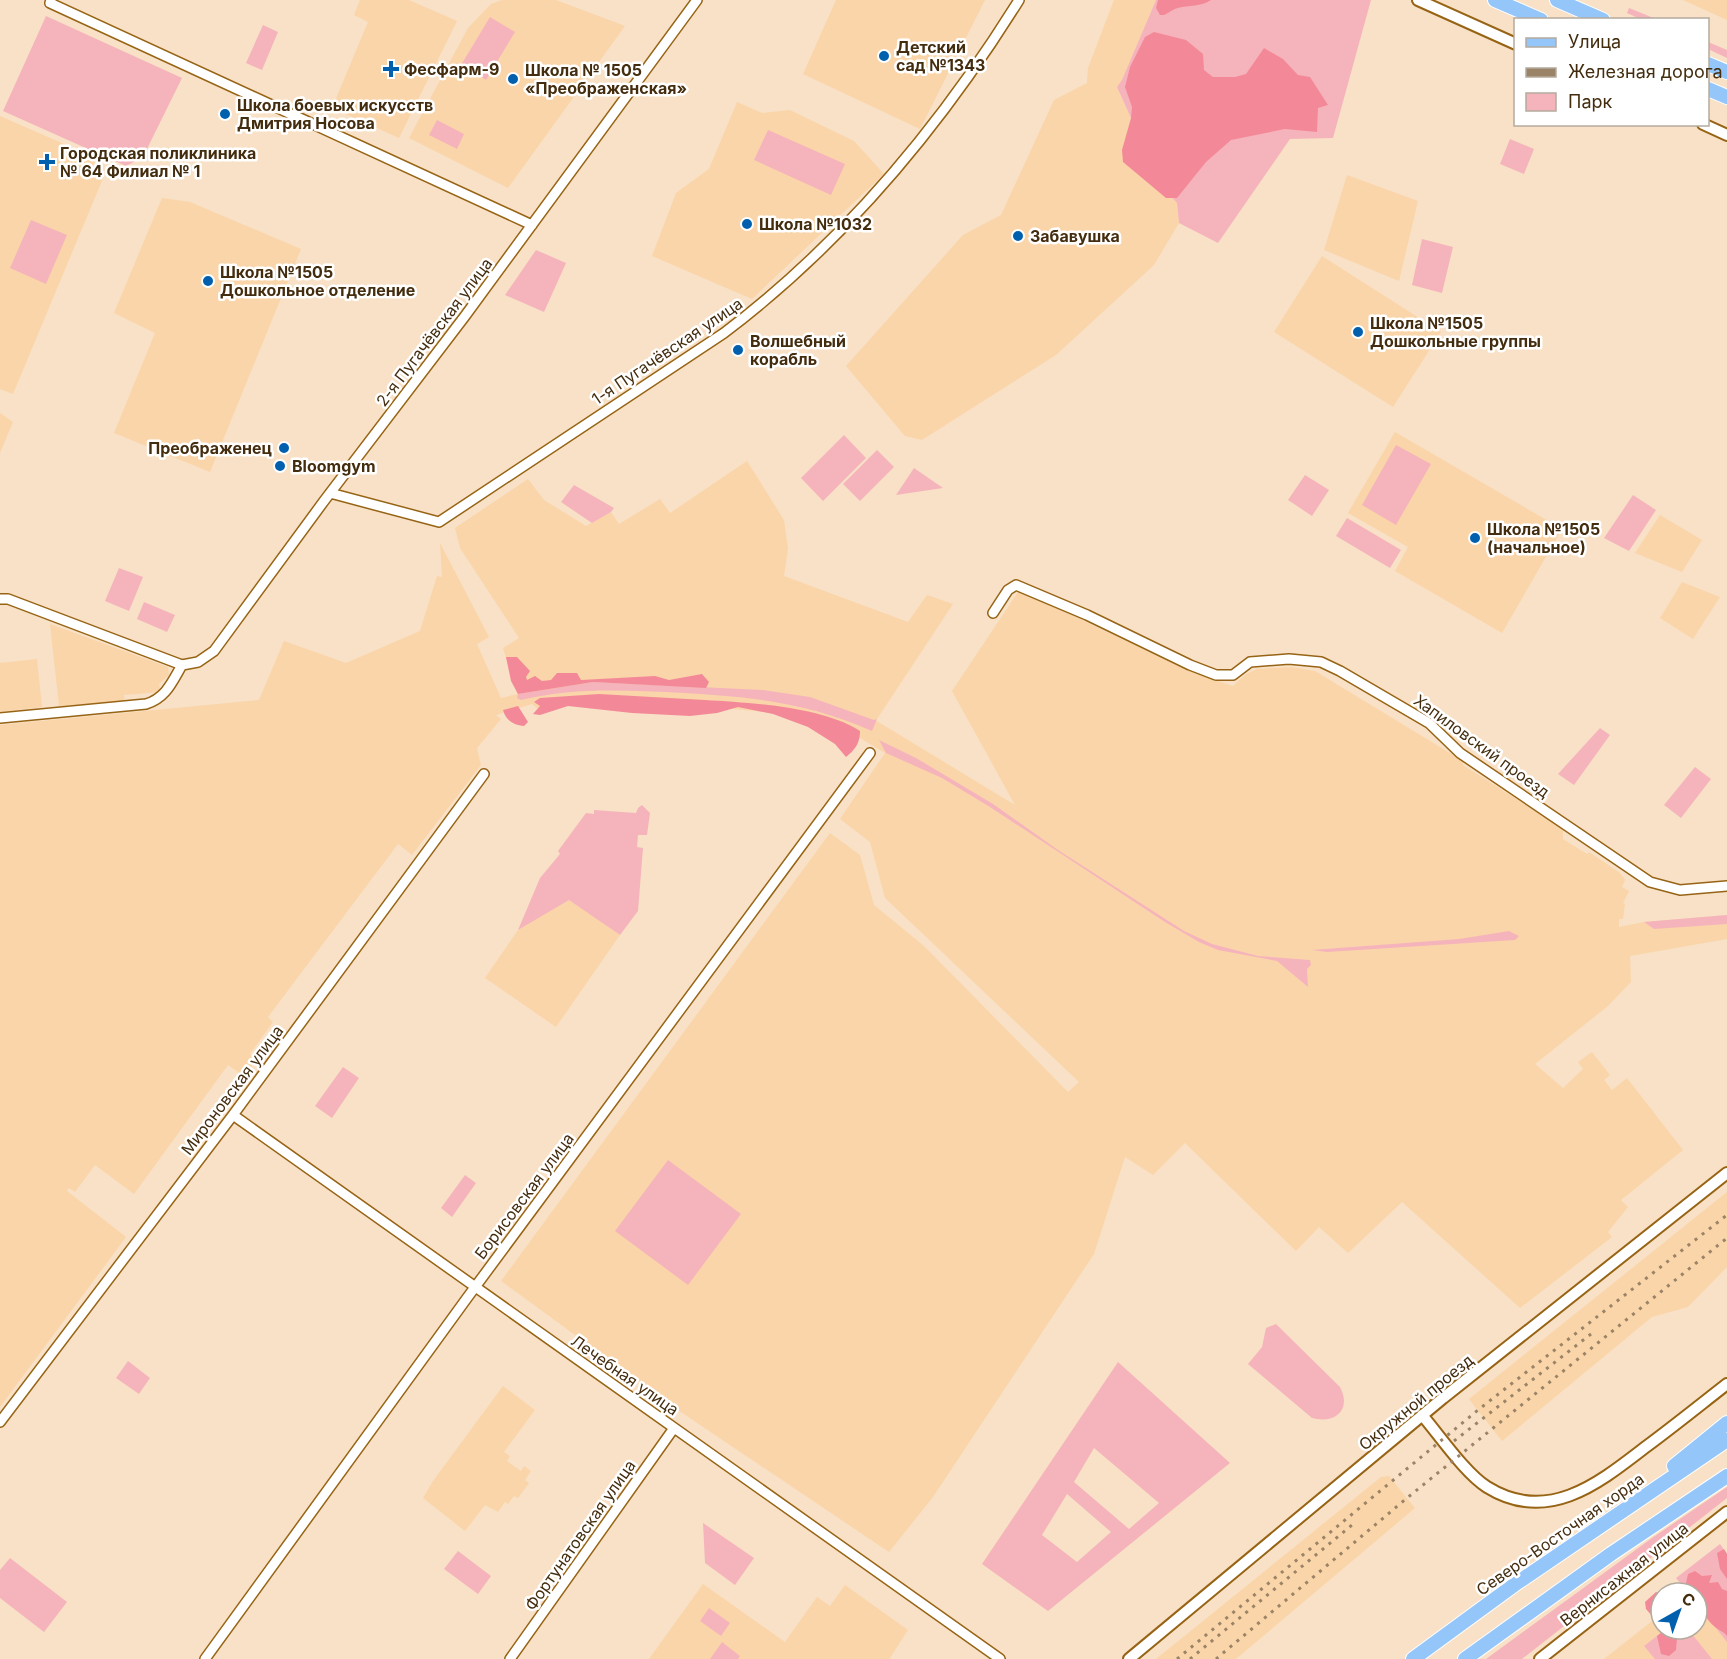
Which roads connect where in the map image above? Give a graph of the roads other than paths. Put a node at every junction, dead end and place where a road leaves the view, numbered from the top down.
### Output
1 (51, 0) edge
2 (697, 0) edge
3 (1019, 0) edge
4 (1418, 0) edge
5 (1495, 0) edge
6 (1557, 0) edge
7 (1536, 18) edge
8 (1598, 18) edge
9 (1514, 44) edge
10 (1709, 65) edge
11 (1727, 72) edge
12 (1709, 90) edge
13 (1727, 98) edge
14 (1707, 126) edge
15 (1727, 135) edge
16 (532, 225) junction
17 (330, 493) junction
18 (0, 598) edge
19 (993, 613) dead end
20 (182, 664) junction
21 (0, 718) edge
22 (870, 753) dead end
23 (484, 774) dead end
24 (1727, 886) edge
25 (233, 1115) junction
26 (1727, 1173) edge
27 (475, 1287) junction
28 (1727, 1384) edge
29 (1422, 1415) junction
30 (0, 1422) edge
31 (1727, 1423) edge
32 (674, 1428) junction
33 (1727, 1440) edge
34 (1727, 1476) edge
35 (1727, 1512) edge
36 (1602, 1524) junction
37 (205, 1659) edge
38 (510, 1659) edge
39 (1000, 1659) edge
40 (1129, 1659) edge
41 (1413, 1659) edge
42 (1465, 1659) edge
43 (1540, 1659) edge

1 - 16 street
2 - 16 street, 2-я Пугачёвская улица
3 - 17 street, 1-я Пугачёвская улица
4 - 9 street
5 - 7 main road
6 - 8 main road
10 - 11 main road
12 - 13 main road
14 - 15 street
16 - 17 street, 2-я Пугачёвская улица
17 - 20 street, 2-я Пугачёвская улица
18 - 20 street
19 - 24 street, Хапиловский проезд
20 - 21 street
22 - 27 street, Борисовская улица
23 - 25 street, Мироновская улица
25 - 27 street, Лечебная улица
25 - 30 street, Мироновская улица
26 - 29 street, Окружной проезд
27 - 32 street, Лечебная улица
27 - 37 street, Борисовская улица
28 - 29 street
29 - 40 street, Окружной проезд
31 - 36 main road
32 - 38 street, Фортунатовская улица
32 - 39 street, Лечебная улица
33 - 36 main road, Северо-Восточная хорда
34 - 42 main road
35 - 43 street, Вернисажная улица
36 - 41 main road, Северо-Восточная хорда

